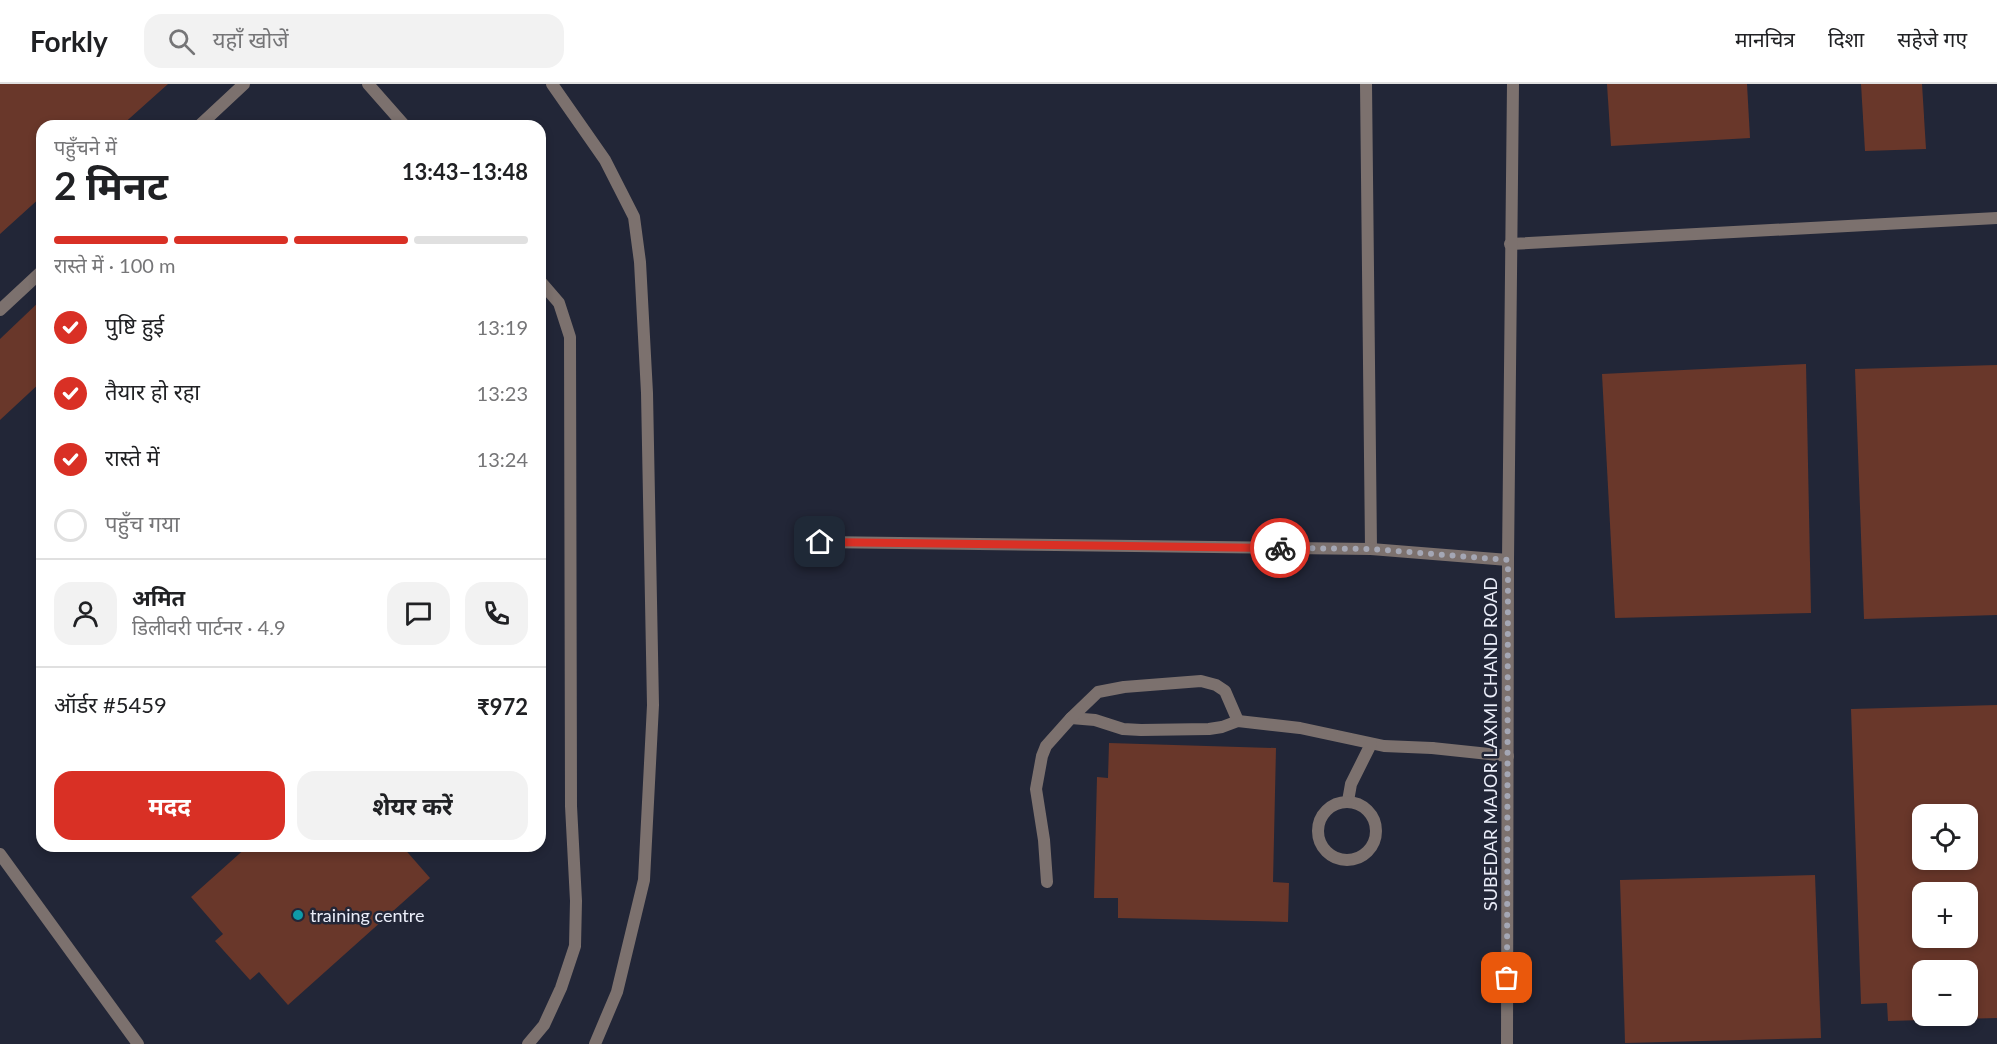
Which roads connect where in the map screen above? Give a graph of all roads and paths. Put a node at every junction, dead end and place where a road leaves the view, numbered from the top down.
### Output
1 (244, 84) edge
2 (369, 84) edge
3 (552, 84) edge
4 (1366, 84) edge
5 (1513, 84) edge
6 (205, 120) edge
7 (400, 120) edge
8 (1997, 218) edge
9 (1510, 244) junction
10 (36, 277) edge
11 (546, 288) edge
12 (0, 310) edge
13 (820, 542) dead end
14 (1371, 549) junction
15 (1508, 560) junction
16 (1071, 718) junction
17 (1238, 721) junction
18 (1371, 744) junction
19 (1508, 756) junction
20 (1348, 801) junction
21 (0, 854) edge
22 (1047, 882) dead end
23 (138, 1044) edge
24 (528, 1044) edge
25 (595, 1044) edge
26 (1507, 1044) edge

1 - 6 street
2 - 7 street
3 - 25 street
4 - 14 street
5 - 9 street, SUBEDAR MAJOR LAXMI CHAND ROAD
8 - 9 street
9 - 15 street, SUBEDAR MAJOR LAXMI CHAND ROAD
10 - 12 street
11 - 24 street
13 - 14 street
14 - 15 street
15 - 19 street, SUBEDAR MAJOR LAXMI CHAND ROAD
16 - 17 street
16 - 17 street
16 - 22 street
17 - 18 street
18 - 19 street
18 - 20 street
19 - 26 street, SUBEDAR MAJOR LAXMI CHAND ROAD
20 - 20 street
21 - 23 street

